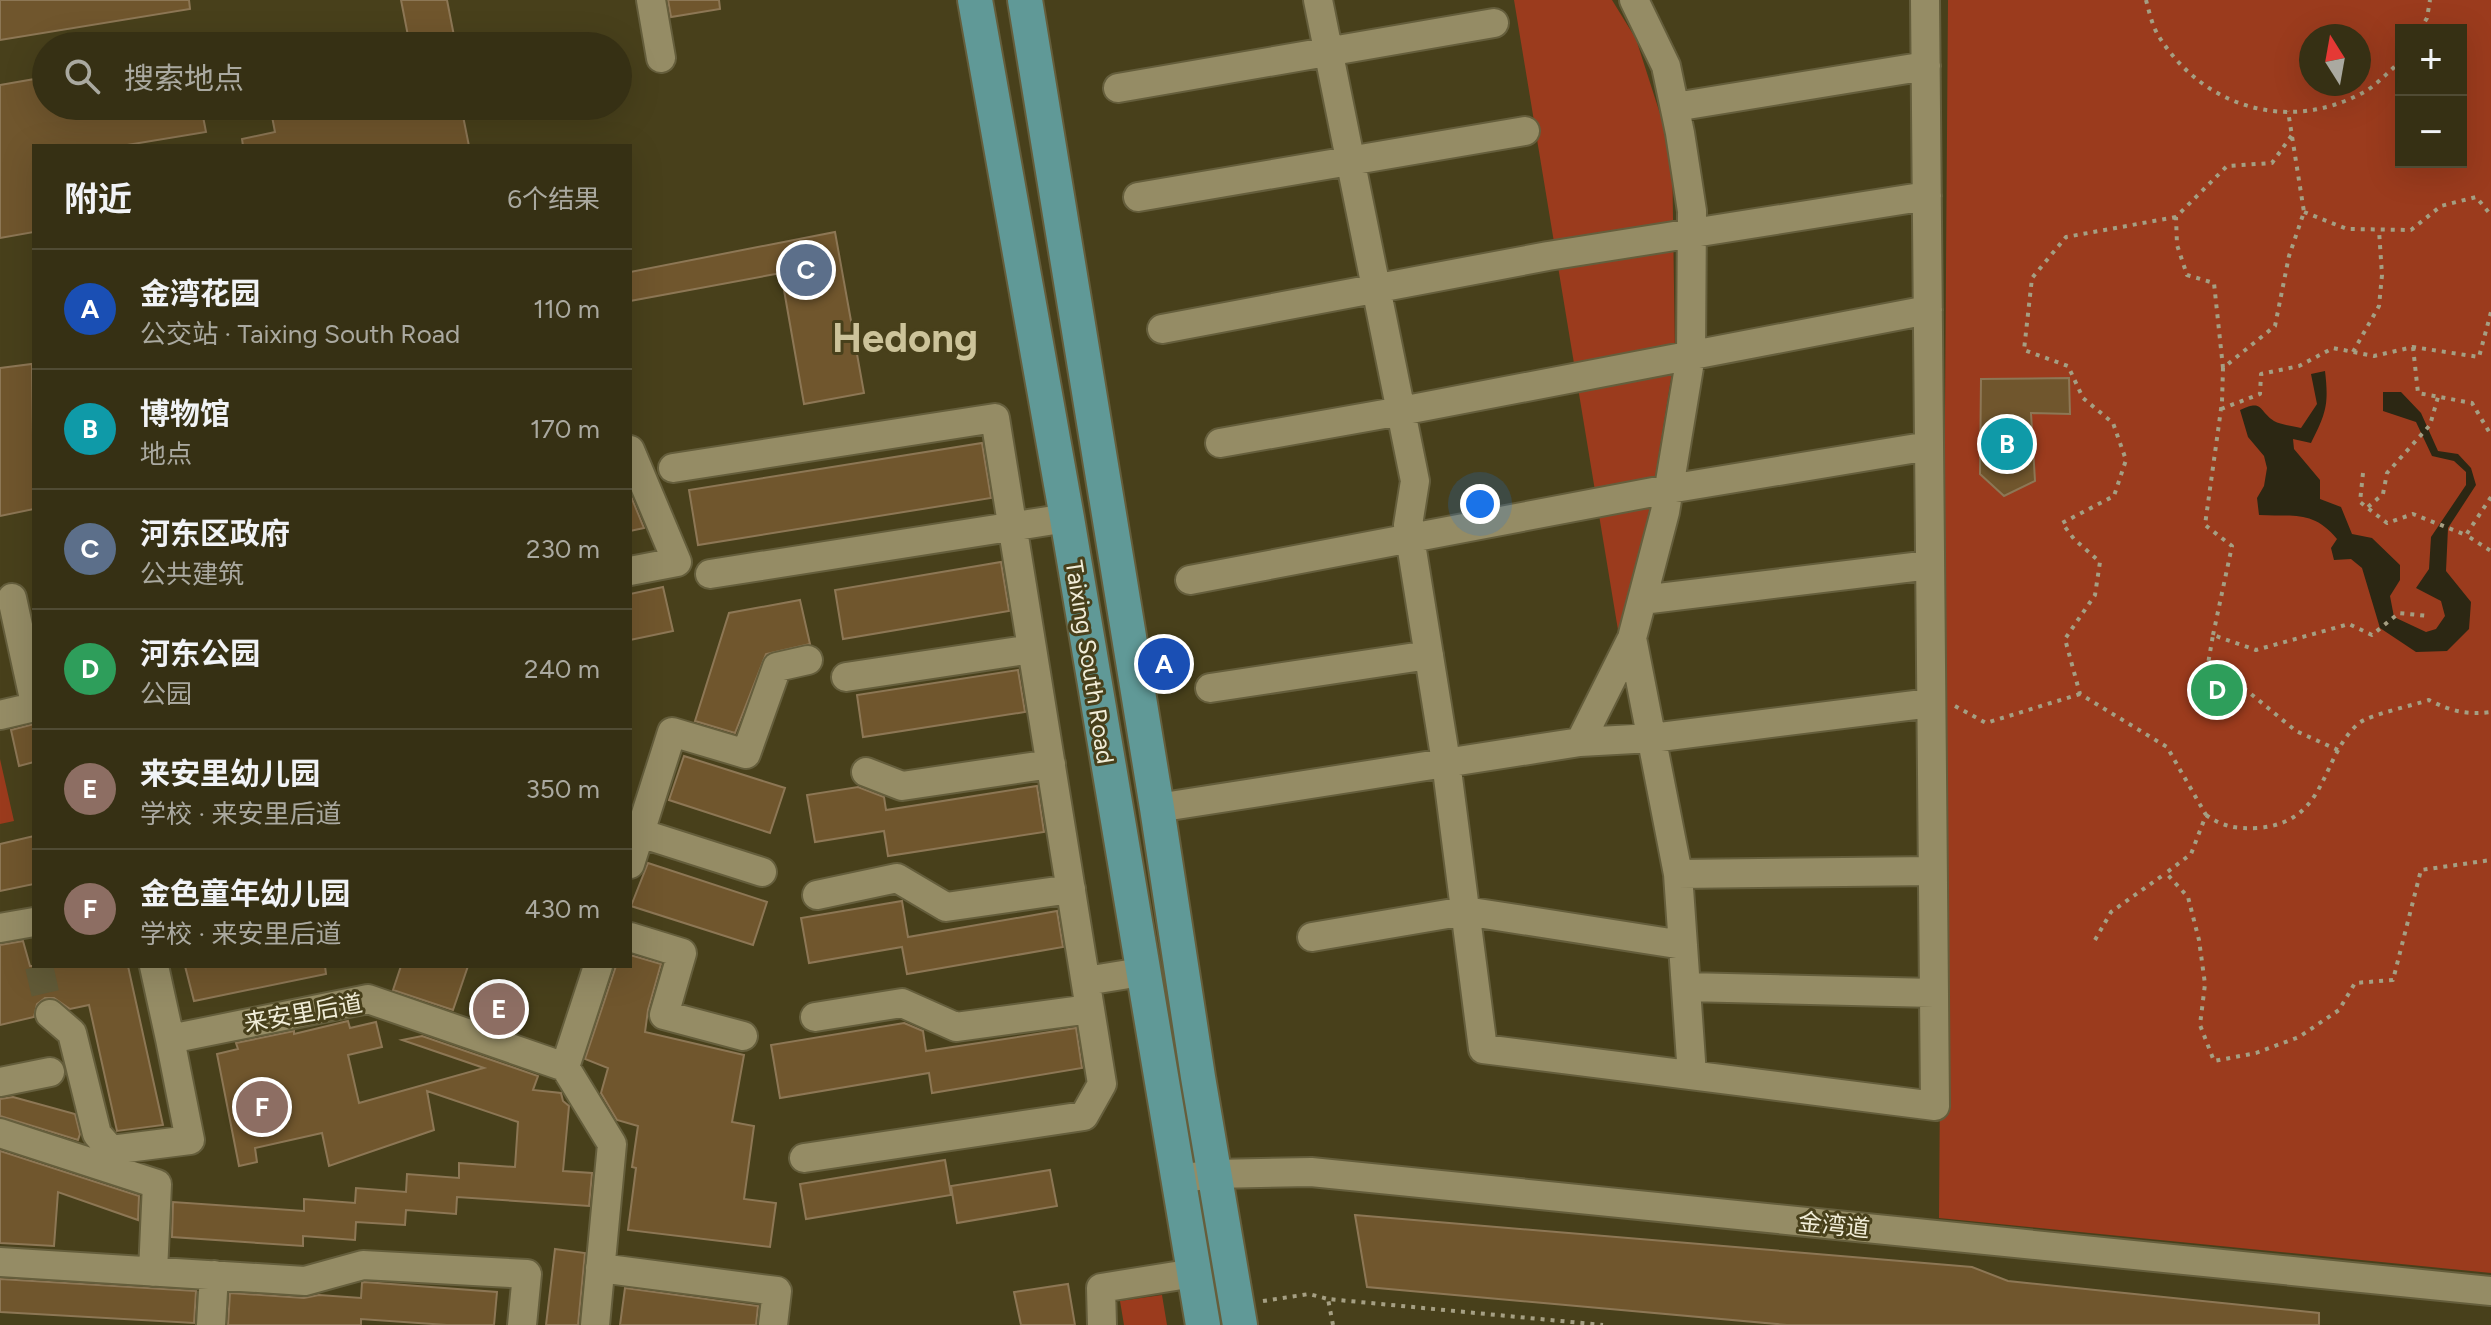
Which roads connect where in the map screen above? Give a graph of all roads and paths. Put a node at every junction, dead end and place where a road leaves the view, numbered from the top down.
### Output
1 (651, 0) edge
2 (975, 0) edge
3 (1025, 0) edge
4 (1318, 0) edge
5 (1634, 0) edge
6 (1925, 0) edge
7 (2146, 0) edge
8 (2430, 0) edge
9 (1494, 23) dead end
10 (2424, 24) edge
11 (1328, 52) junction
12 (661, 58) dead end
13 (1926, 66) junction
14 (2395, 66) edge
15 (1118, 88) dead end
16 (1675, 107) junction
17 (2288, 111) junction
18 (1525, 131) dead end
19 (2292, 135) junction
20 (1350, 160) junction
21 (1927, 196) junction
22 (1138, 197) dead end
23 (2304, 212) junction
24 (2491, 215) edge
25 (2176, 217) junction
26 (2379, 230) junction
27 (1691, 235) junction
28 (1376, 288) junction
29 (1928, 310) junction
30 (2491, 312) edge
31 (1162, 329) dead end
32 (2413, 347) junction
33 (2353, 352) junction
34 (1691, 355) junction
35 (2223, 368) junction
36 (2438, 397) junction
37 (2221, 409) junction
38 (1401, 411) junction
39 (2491, 435) edge
40 (1220, 443) dead end
41 (1929, 446) junction
42 (632, 455) edge
43 (673, 468) dead end
44 (2363, 473) dead end
45 (1669, 489) junction
46 (2491, 497) edge
47 (2368, 507) junction
48 (1067, 518) junction
49 (1013, 527) junction
50 (2466, 535) junction
51 (1410, 540) junction
52 (2491, 551) edge
53 (1930, 565) junction
54 (632, 571) edge
55 (710, 574) dead end
56 (1190, 580) dead end
57 (12, 598) dead end
58 (1642, 600) junction
59 (2428, 616) dead end
60 (2213, 635) junction
61 (1632, 638) junction
62 (1032, 649) junction
63 (1429, 655) junction
64 (808, 660) dead end
65 (846, 677) dead end
66 (1210, 688) dead end
67 (32, 690) edge
68 (2080, 694) junction
69 (1942, 704) junction
70 (32, 707) edge
71 (2491, 712) edge
72 (0, 715) edge
73 (1652, 738) junction
74 (1580, 742) junction
75 (2338, 750) junction
76 (1446, 762) junction
77 (1051, 764) junction
78 (866, 772) dead end
79 (1157, 808) junction
80 (2206, 815) junction
81 (640, 833) junction
82 (632, 858) edge
83 (2491, 860) edge
84 (1932, 871) junction
85 (762, 872) dead end
86 (2166, 873) junction
87 (1678, 874) junction
88 (1071, 889) junction
89 (817, 895) dead end
90 (1465, 911) junction
91 (0, 928) edge
92 (32, 929) edge
93 (1312, 937) dead end
94 (632, 938) edge
95 (2095, 940) dead end
96 (1683, 945) junction
97 (154, 968) edge
98 (597, 968) edge
99 (1141, 972) junction
100 (1686, 987) junction
101 (1934, 993) junction
102 (1088, 995) junction
103 (50, 1014) tunnel mouth
104 (815, 1017) dead end
105 (743, 1036) dead end
106 (170, 1039) junction
107 (565, 1067) junction
108 (50, 1072) dead end
109 (1692, 1075) junction
110 (0, 1082) edge
111 (0, 1133) edge
112 (804, 1158) dead end
113 (1214, 1174) junction
114 (1177, 1179) junction
115 (0, 1262) edge
116 (600, 1268) junction
117 (153, 1272) junction
118 (1194, 1273) junction
119 (214, 1275) junction
120 (2491, 1291) edge
121 (1328, 1299) junction
122 (1238, 1315) edge
123 (211, 1325) edge
124 (522, 1325) edge
125 (595, 1325) edge
126 (773, 1325) edge
127 (1102, 1325) edge
128 (1203, 1325) edge
129 (1333, 1325) edge
130 (1603, 1325) edge

1 - 12 street
2 - 48 main road, Taixing South Road
3 - 79 main road, Taixing South Road
4 - 11 street
5 - 16 street
6 - 13 street
7 - 17 path
8 - 10 path
9 - 11 street
11 - 15 street
11 - 20 street
13 - 16 street
13 - 21 street
14 - 17 path
16 - 27 street
17 - 19 path
18 - 20 street
19 - 23 path
19 - 25 path
20 - 22 street
20 - 28 street
21 - 27 street
21 - 29 street
23 - 26 path
23 - 35 path
24 - 26 path
25 - 35 path
25 - 68 path
26 - 33 path
27 - 28 street
27 - 34 street
28 - 31 street
28 - 38 street
29 - 34 street
29 - 41 street
30 - 32 path
32 - 33 path
32 - 36 path
33 - 37 path
34 - 38 street
34 - 45 street
35 - 37 path
36 - 39 path
36 - 47 path
37 - 60 path
38 - 40 street
38 - 51 street
41 - 45 street
41 - 53 street
42 - 54 street
43 - 49 street
44 - 47 path
45 - 51 street
45 - 58 street
46 - 50 path
47 - 50 path
48 - 49 street
48 - 99 main road, Taixing South Road
49 - 55 street
49 - 62 street
50 - 52 path
51 - 56 street
51 - 63 street
53 - 58 street
53 - 69 street
57 - 67 street
58 - 61 street
59 - 60 path
60 - 75 path
61 - 73 street
61 - 74 street
62 - 65 street
62 - 77 street
63 - 66 street
63 - 76 street
64 - 81 street
68 - 69 path
68 - 80 path
69 - 73 street
69 - 84 street
70 - 72 street
71 - 75 path
73 - 74 street
73 - 87 street
74 - 76 street
75 - 80 path
76 - 79 street
76 - 90 street
77 - 78 street
77 - 88 street
79 - 113 main road, Taixing South Road
80 - 86 path
81 - 82 street
81 - 85 street
83 - 86 path
84 - 87 street
84 - 101 street
86 - 95 path
87 - 96 street
88 - 89 street
88 - 102 street
90 - 93 street
90 - 96 street
90 - 109 street
91 - 92 street
94 - 105 street
96 - 100 street
97 - 106 street
98 - 107 street
99 - 102 street
99 - 114 main road, Taixing South Road
100 - 101 street
100 - 109 street
101 - 109 street
102 - 104 street
102 - 112 street
103 - 106 street
106 - 107 street, 来安里后道
107 - 116 street
108 - 110 street
111 - 117 street
113 - 114 street, 金湾道
113 - 120 street, 金湾道
113 - 122 main road, Taixing South Road
114 - 118 main road, Taixing South Road
115 - 117 street
116 - 125 street
116 - 126 street
117 - 119 street
118 - 127 street
118 - 128 main road, Taixing South Road
119 - 123 street
119 - 124 street
121 - 122 path
121 - 129 path
121 - 130 path

